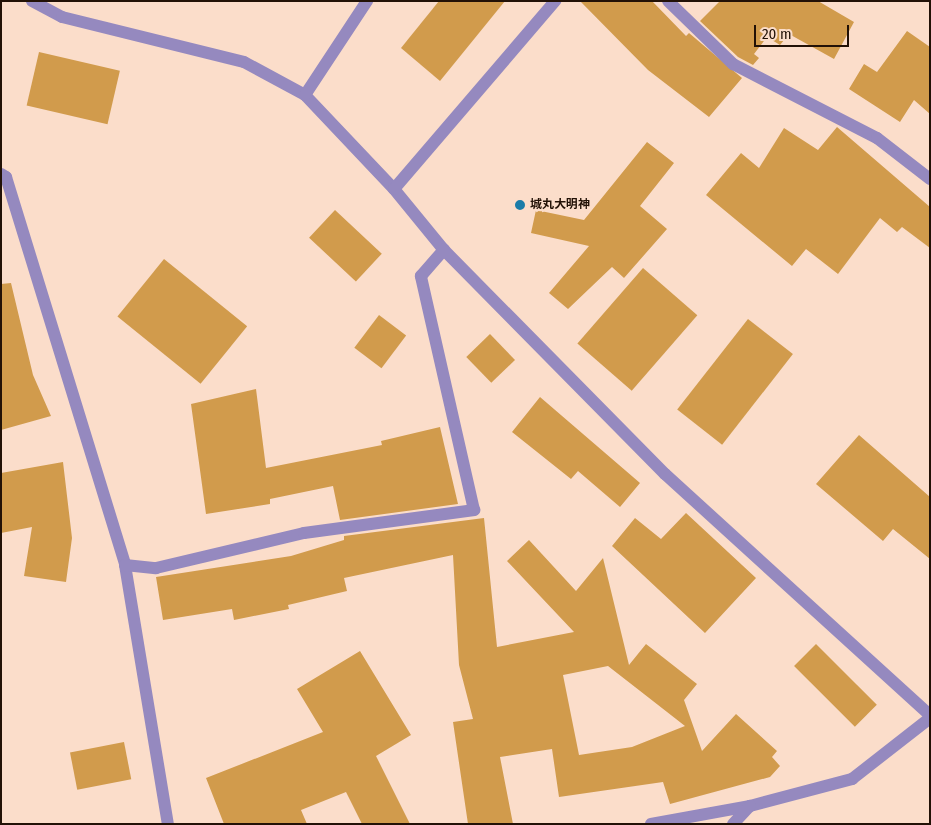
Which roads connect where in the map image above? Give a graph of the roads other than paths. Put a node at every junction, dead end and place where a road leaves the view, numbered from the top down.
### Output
1 (32, 1) edge
2 (367, 1) edge
3 (555, 1) edge
4 (668, 1) edge
5 (304, 95) junction
6 (1, 174) edge
7 (930, 179) edge
8 (394, 189) junction
9 (444, 250) junction
10 (124, 566) junction
11 (930, 714) edge
12 (930, 718) edge
13 (750, 806) junction
14 (168, 824) edge
15 (651, 824) edge
16 (733, 824) edge

1 - 5 street
2 - 5 street
3 - 8 street
4 - 7 street
5 - 8 street
6 - 10 street
8 - 9 street
9 - 10 street
9 - 11 street
10 - 14 street
12 - 13 street
13 - 15 street
13 - 16 street

